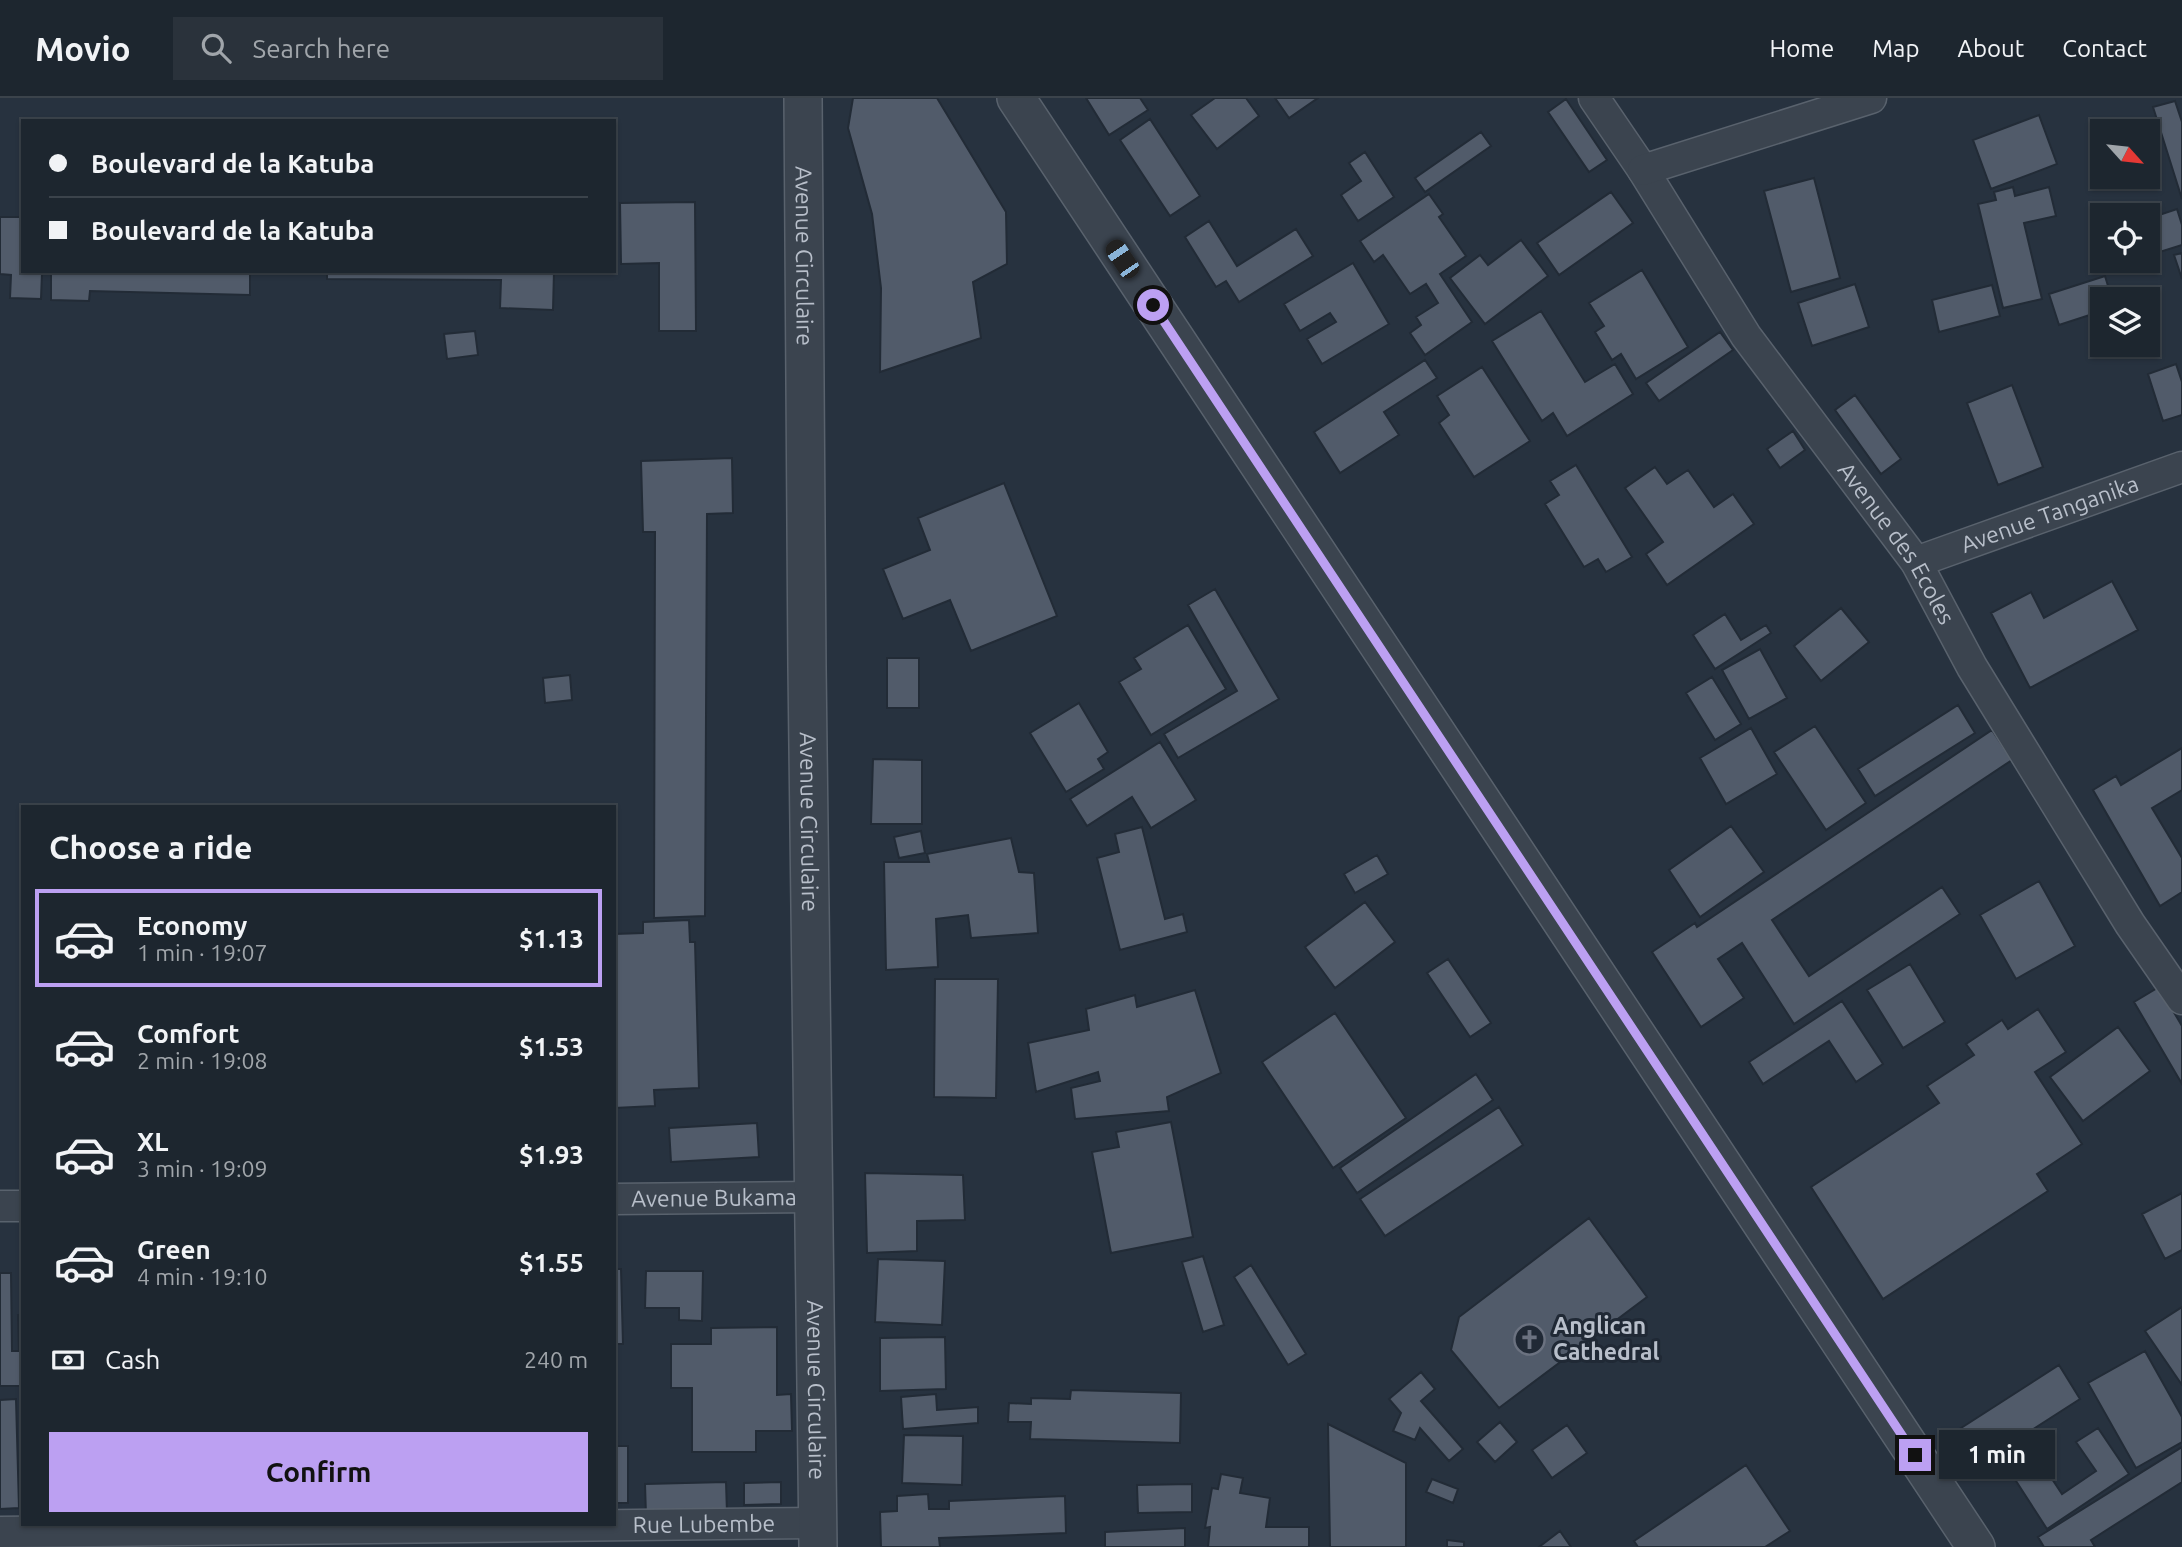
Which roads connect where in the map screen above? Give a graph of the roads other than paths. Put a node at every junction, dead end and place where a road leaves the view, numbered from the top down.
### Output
1 (803, 98) edge
2 (1016, 98) edge
3 (1594, 98) edge
4 (1871, 98) edge
5 (1643, 170) junction
6 (2182, 467) edge
7 (1916, 562) junction
8 (2182, 999) edge
9 (815, 1197) junction
10 (616, 1199) edge
11 (0, 1206) edge
12 (21, 1206) edge
13 (0, 1532) edge
14 (818, 1535) edge
15 (1976, 1547) edge

1 - 9 street, Avenue Circulaire
2 - 15 street
3 - 5 street, Avenue des Ecoles
4 - 5 street
5 - 7 street, Avenue des Ecoles
6 - 7 street, Avenue Tanganika
7 - 8 street, Avenue des Ecoles
9 - 10 street, Avenue Bukama
9 - 14 street, Avenue Circulaire
11 - 12 street
13 - 14 street, Rue Lubembe

